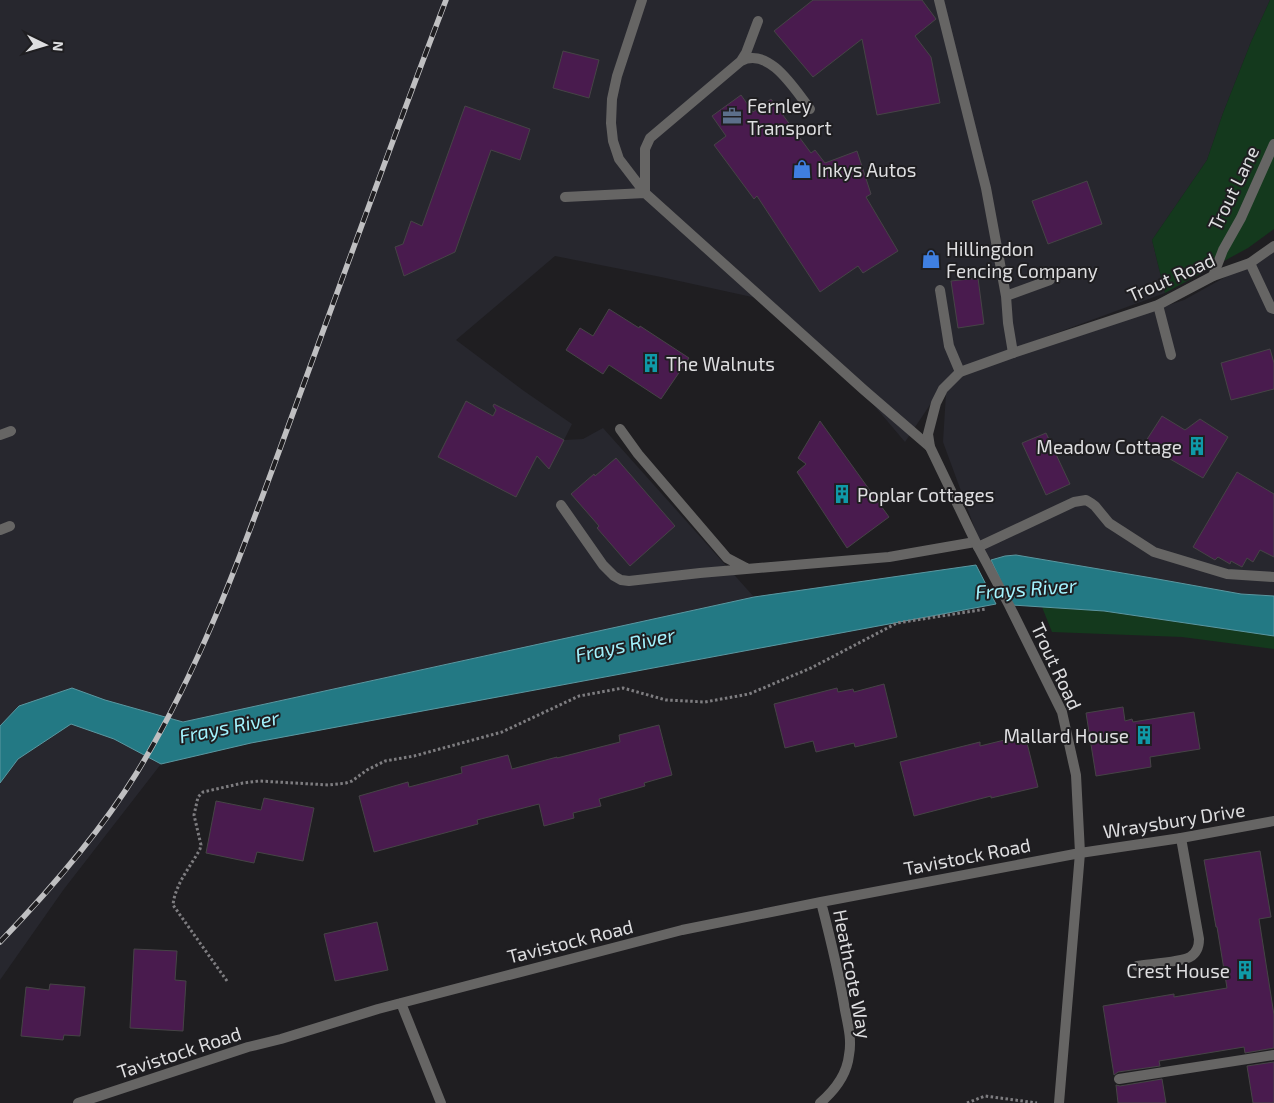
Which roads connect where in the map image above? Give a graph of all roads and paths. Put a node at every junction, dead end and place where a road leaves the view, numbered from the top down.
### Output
1 (642, 0) edge
2 (939, 0) edge
3 (758, 22) dead end
4 (741, 61) junction
5 (810, 109) dead end
6 (1274, 144) edge
7 (646, 194) junction
8 (565, 197) dead end
9 (1274, 246) edge
10 (1250, 263) junction
11 (1213, 276) junction
12 (1050, 280) dead end
13 (940, 290) dead end
14 (1006, 296) junction
15 (1158, 305) junction
16 (1274, 309) edge
17 (1013, 353) junction
18 (1171, 355) dead end
19 (960, 372) junction
20 (620, 429) dead end
21 (11, 431) dead end
22 (0, 435) edge
23 (930, 446) junction
24 (561, 505) dead end
25 (10, 526) dead end
26 (0, 530) edge
27 (976, 544) junction
28 (747, 569) junction
29 (1274, 577) edge
30 (1009, 605) junction
31 (1274, 821) edge
32 (1181, 838) junction
33 (1080, 853) junction
34 (821, 902) junction
35 (1137, 966) dead end
36 (227, 981) dead end
37 (401, 1003) junction
38 (1274, 1055) edge
39 (1119, 1079) dead end
40 (90, 1101) edge
41 (78, 1103) edge
42 (441, 1103) edge
43 (820, 1103) edge
44 (966, 1103) edge
45 (1038, 1103) edge
46 (1059, 1103) edge

1 - 7 street
2 - 14 street
3 - 4 street
4 - 5 street
4 - 7 street
6 - 11 street, Trout Lane
7 - 8 street
7 - 23 street
9 - 10 street, Trout Road
10 - 11 street, Trout Road
10 - 16 street
11 - 15 street, Trout Road
12 - 14 street
13 - 19 street
14 - 17 street
15 - 17 street, Trout Road
15 - 18 street
17 - 19 street, Trout Road
19 - 23 street, Trout Road
20 - 28 street
21 - 22 street
23 - 27 street, Trout Road
24 - 28 street
25 - 26 street
27 - 28 street
27 - 29 street
27 - 30 street, Trout Road
30 - 33 street, Trout Road
30 - 36 path
31 - 32 street, Wraysbury Drive
32 - 33 street, Wraysbury Drive
32 - 35 street
33 - 34 street, Tavistock Road
33 - 46 street, Trout Road
34 - 37 street, Tavistock Road
34 - 43 street, Heathcote Way
37 - 40 street, Tavistock Road
37 - 42 street
38 - 39 street
40 - 41 street, Tavistock Road
44 - 45 path

